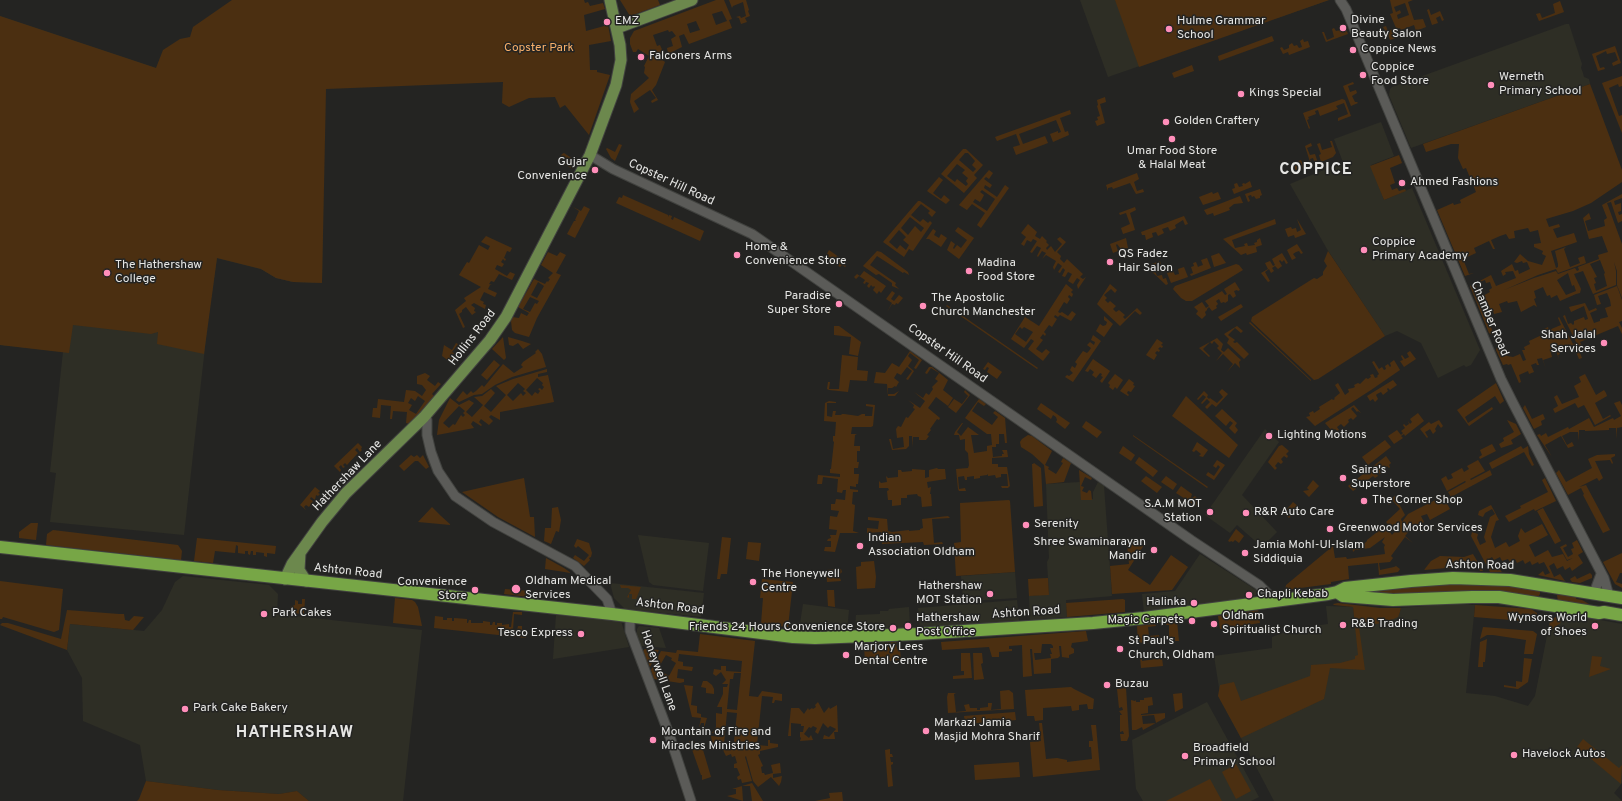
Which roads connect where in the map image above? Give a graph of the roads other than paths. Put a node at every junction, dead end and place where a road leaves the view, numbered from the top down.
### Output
1 (610, 0) edge
2 (692, 0) edge
3 (1340, 0) edge
4 (617, 28) junction
5 (590, 155) junction
6 (424, 417) junction
7 (0, 548) edge
8 (300, 553) junction
9 (1601, 574) junction
10 (285, 579) junction
11 (306, 581) junction
12 (1551, 585) junction
13 (1337, 592) junction
14 (1594, 593) junction
15 (1609, 596) junction
16 (1622, 598) edge
17 (1271, 602) junction
18 (1547, 604) junction
19 (1604, 612) junction
20 (612, 614) junction
21 (1622, 615) edge
22 (630, 616) junction
23 (691, 801) edge

1 - 4 main road, Hollins Road
2 - 4 main road
3 - 9 street, Chamber Road
4 - 5 main road, Hollins Road
5 - 6 main road, Hollins Road
5 - 17 street, Copster Hill Road
6 - 8 main road, Hathershaw Lane
6 - 20 street
7 - 10 highway, Ashton Road
8 - 10 main road, Hathershaw Lane
8 - 11 main road
9 - 14 street
9 - 15 street, Chamber Road
10 - 11 highway, Ashton Road
11 - 20 highway, Ashton Road
12 - 13 highway, Ashton Road
12 - 14 highway, Ashton Road
12 - 18 highway
13 - 17 highway, Ashton Road
13 - 18 highway, Ashton Road
14 - 15 highway, Ashton Road
14 - 19 highway
15 - 16 highway, Ashton Road
17 - 22 highway, Ashton Road
18 - 19 highway, Ashton Road
19 - 21 highway, Ashton Road
20 - 22 highway, Ashton Road
22 - 23 street, Honeywell Lane

